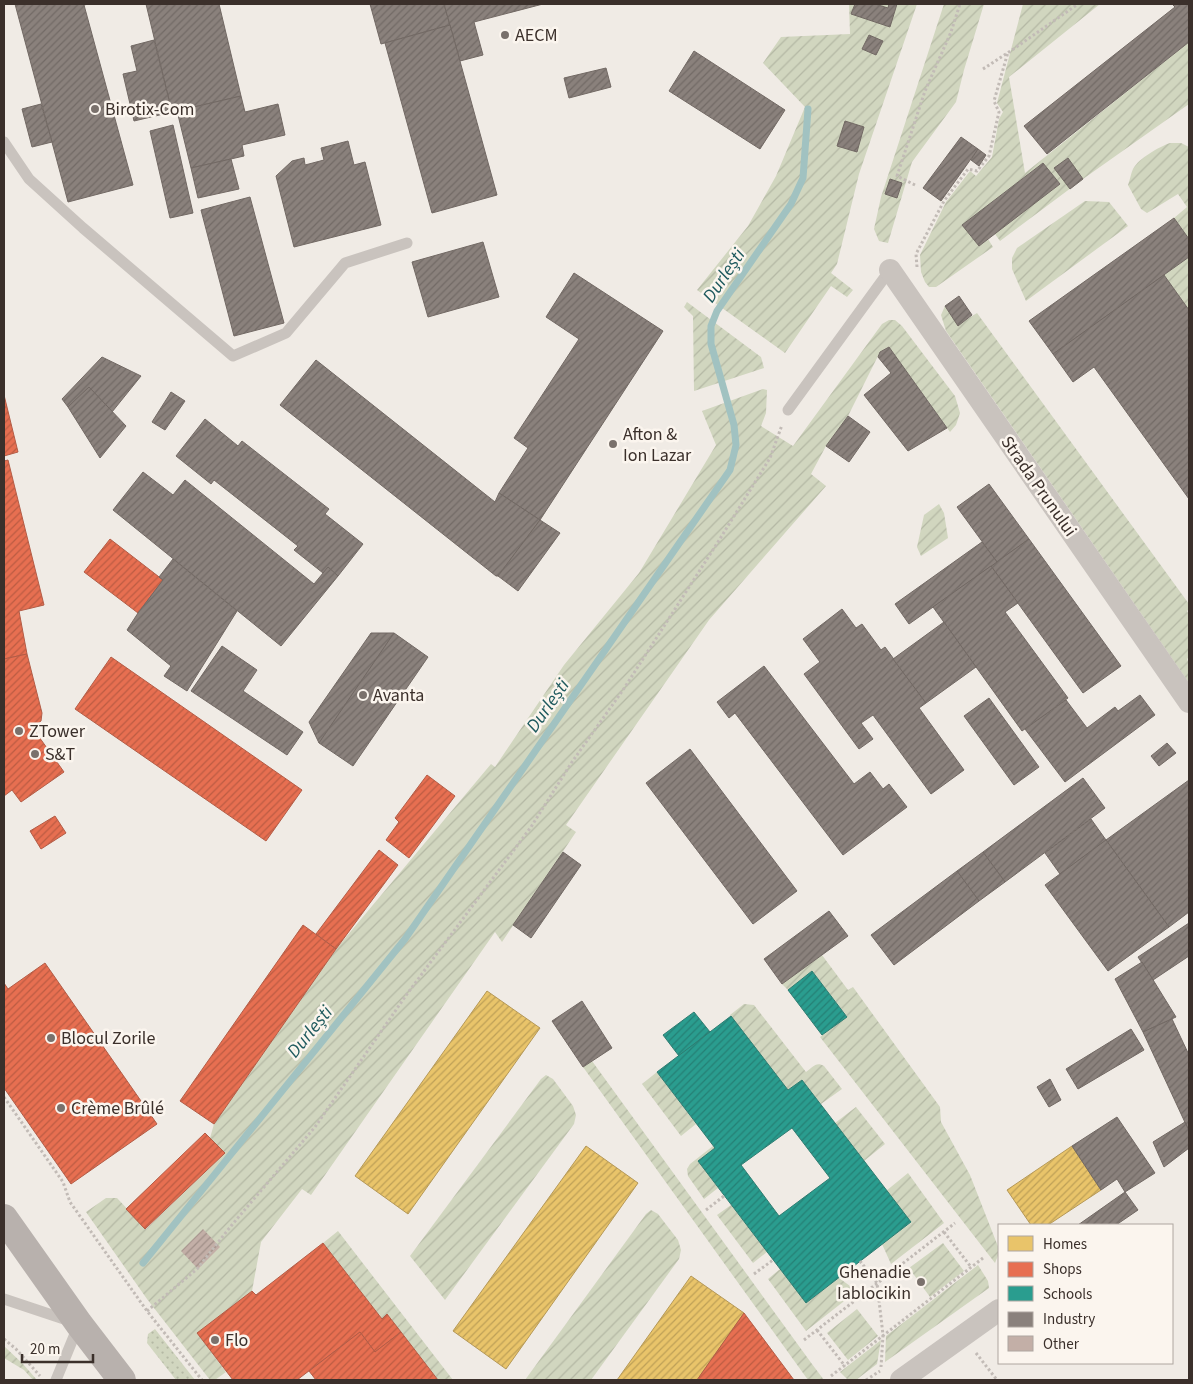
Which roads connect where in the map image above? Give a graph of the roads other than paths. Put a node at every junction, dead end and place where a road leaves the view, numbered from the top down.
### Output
1 (4, 142) edge
2 (407, 243) dead end
3 (890, 270) joint
4 (788, 410) road end
5 (1189, 702) edge
6 (4, 1218) edge
7 (4, 1298) edge
8 (998, 1311) edge
9 (79, 1324) junction
10 (56, 1380) edge
11 (122, 1380) edge
12 (901, 1380) edge

1 - 2 lane
3 - 4 lane
3 - 5 street, Strada Prunului
6 - 9 main road
7 - 9 lane
8 - 12 street
9 - 10 lane
9 - 11 main road

